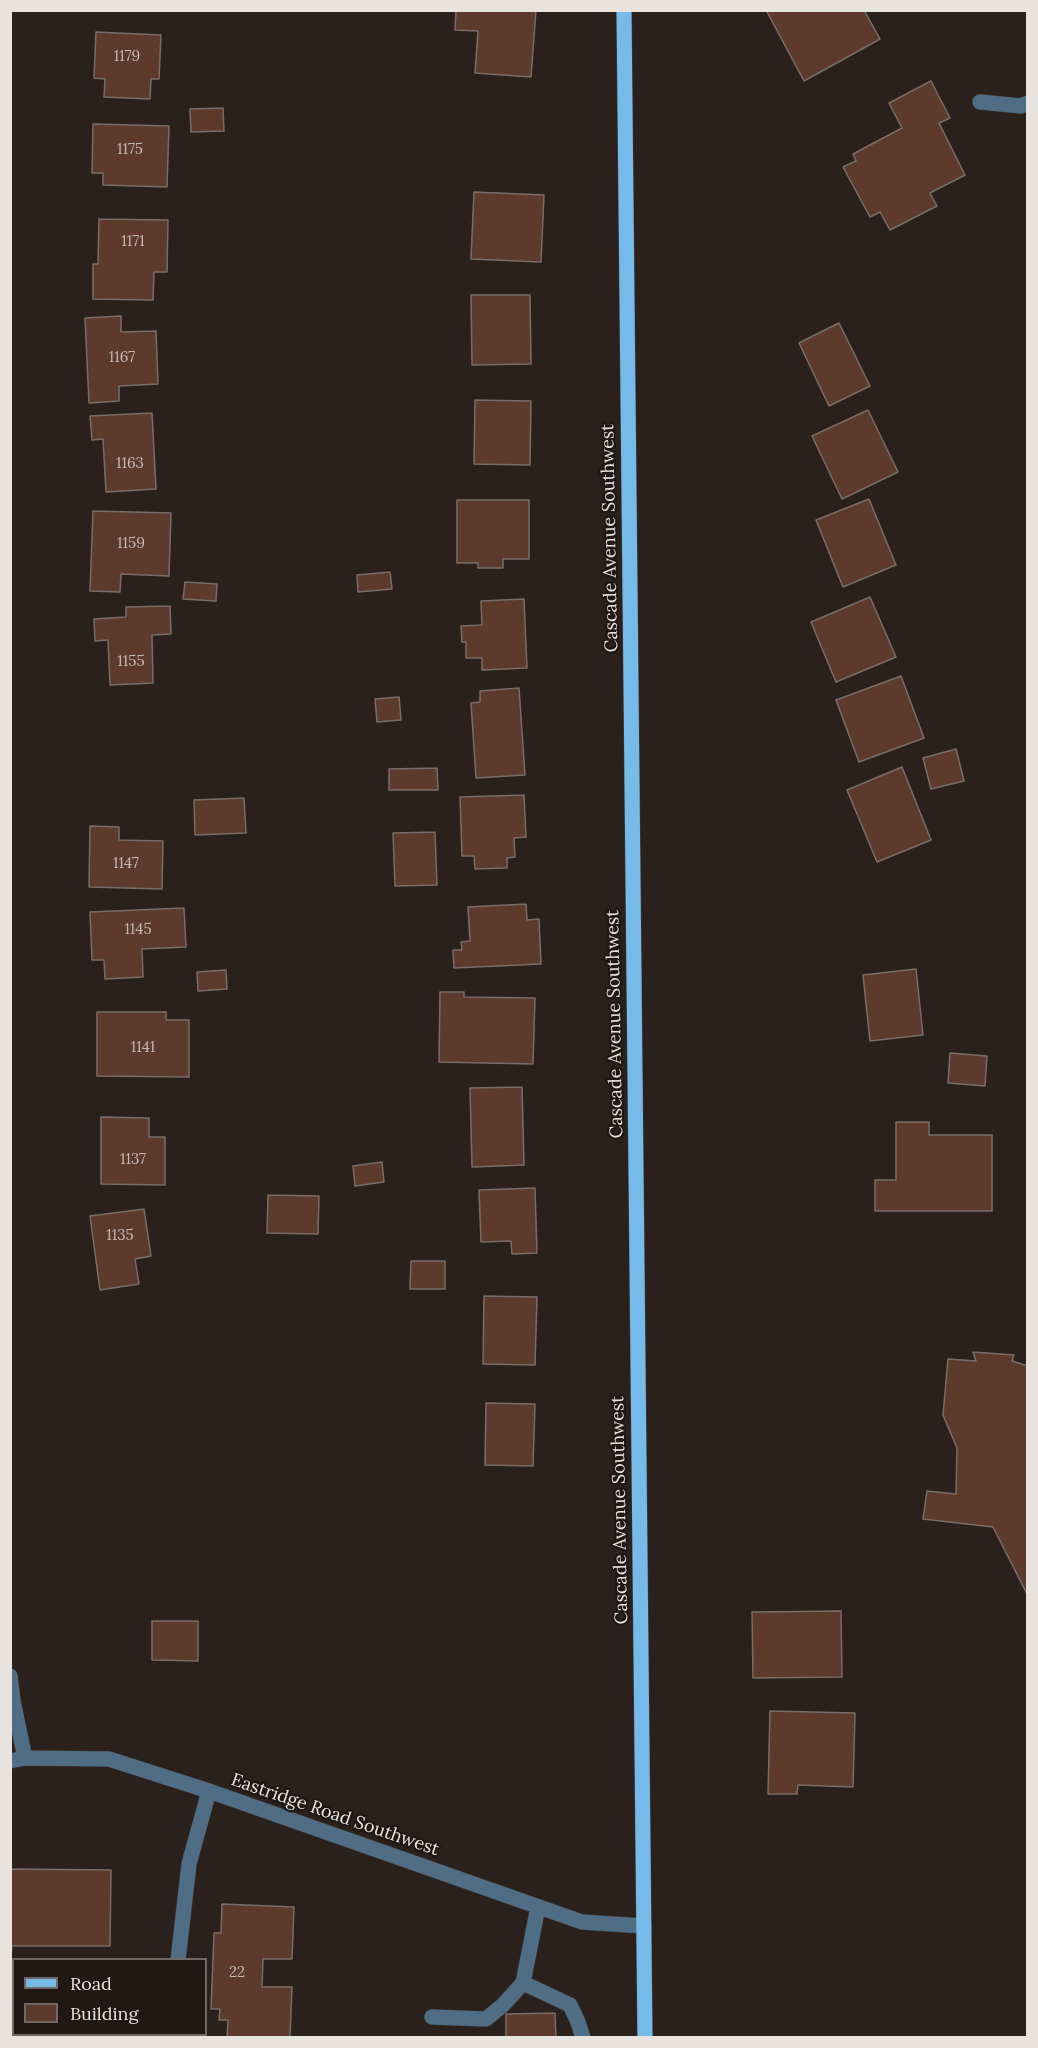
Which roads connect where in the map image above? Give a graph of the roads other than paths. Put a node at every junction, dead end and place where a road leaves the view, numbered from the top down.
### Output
1 (624, 10) edge
2 (980, 102) dead end
3 (1028, 103) edge
4 (10, 1676) edge
5 (18, 1760) edge
6 (209, 1791) junction
7 (537, 1906) junction
8 (644, 1926) junction
9 (178, 1958) edge
10 (523, 1983) junction
11 (432, 2017) dead end
12 (583, 2037) edge
13 (645, 2037) edge

1 - 8 main road, Cascade Avenue Southwest
2 - 3 street
4 - 5 street
5 - 6 street, Eastridge Road Southwest
6 - 7 street, Eastridge Road Southwest
6 - 9 street
7 - 8 street, Eastridge Road Southwest
7 - 10 street
8 - 13 main road, Cascade Avenue Southwest
10 - 11 street
10 - 12 street

